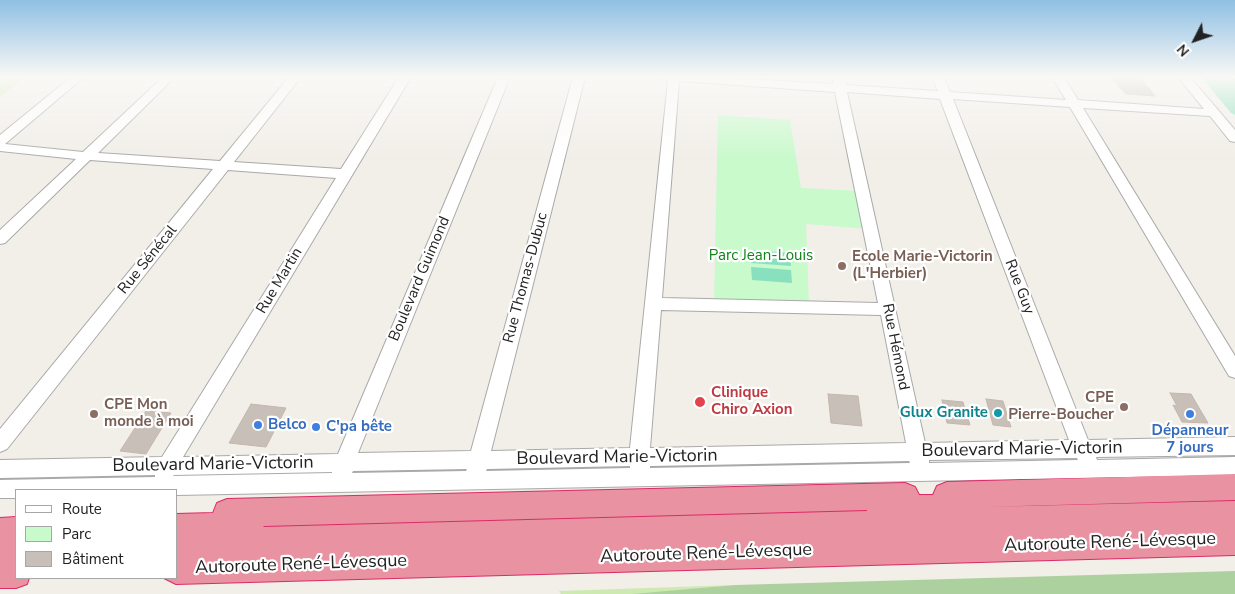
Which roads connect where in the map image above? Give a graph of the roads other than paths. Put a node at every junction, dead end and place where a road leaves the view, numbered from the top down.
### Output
1 (1074, 104) edge
2 (44, 105) edge
3 (140, 105) edge
4 (273, 105) edge
5 (388, 105) edge
6 (493, 105) edge
7 (572, 105) edge
8 (672, 105) edge
9 (844, 105) edge
10 (949, 105) edge
11 (1085, 105) edge
12 (1207, 105) edge
13 (1214, 113) junction
14 (1235, 138) edge
15 (0, 140) edge
16 (0, 147) edge
17 (87, 156) junction
18 (224, 165) junction
19 (346, 174) junction
20 (0, 239) edge
21 (654, 304) junction
22 (888, 309) junction
23 (1235, 372) edge
24 (0, 443) edge
25 (1235, 446) edge
26 (1082, 450) junction
27 (919, 462) junction
28 (168, 466) junction
29 (1235, 466) edge
30 (640, 467) junction
31 (1092, 468) junction
32 (0, 469) edge
33 (476, 470) junction
34 (342, 473) junction
35 (158, 486) junction
36 (1235, 487) edge
37 (0, 489) edge
38 (1235, 500) edge
39 (178, 514) edge
40 (1235, 515) edge
41 (0, 518) edge
42 (15, 518) edge
43 (178, 528) edge
44 (0, 532) edge
45 (15, 532) edge
46 (1235, 540) edge
47 (178, 544) edge
48 (0, 548) edge
49 (15, 548) edge
50 (178, 569) edge
51 (0, 573) edge
52 (15, 573) edge

1 - 23 street
2 - 15 street
3 - 17 street
4 - 18 street, Rue Sénécal
5 - 19 street, Rue Martin
6 - 34 street, Boulevard Guimond
7 - 33 street, Rue Thomas-Dubuc
8 - 21 street
9 - 22 street, Rue Hémond
10 - 26 street, Rue Guy
11 - 13 street
12 - 13 street
13 - 14 street
16 - 17 street
17 - 18 street
17 - 20 street
18 - 19 street
18 - 24 street, Rue Sénécal
19 - 28 street, Rue Martin
21 - 22 street
21 - 30 street
22 - 27 street, Rue Hémond
25 - 26 street, Boulevard Marie-Victorin
26 - 27 street, Boulevard Marie-Victorin
26 - 31 street, Rue Guy
27 - 30 street, Boulevard Marie-Victorin
27 - 31 street, Boulevard Marie-Victorin
28 - 32 street, Boulevard Marie-Victorin
28 - 34 street, Boulevard Marie-Victorin
28 - 35 street, Rue Martin
29 - 31 street, Boulevard Marie-Victorin
30 - 33 street, Boulevard Marie-Victorin
33 - 34 street, Boulevard Marie-Victorin
34 - 35 street, Boulevard Marie-Victorin
35 - 37 street, Boulevard Marie-Victorin
36 - 39 highway
38 - 43 highway
40 - 47 highway, Autoroute René-Lévesque
41 - 42 highway
44 - 45 highway
46 - 50 highway, Autoroute René-Lévesque
48 - 49 highway
51 - 52 highway

